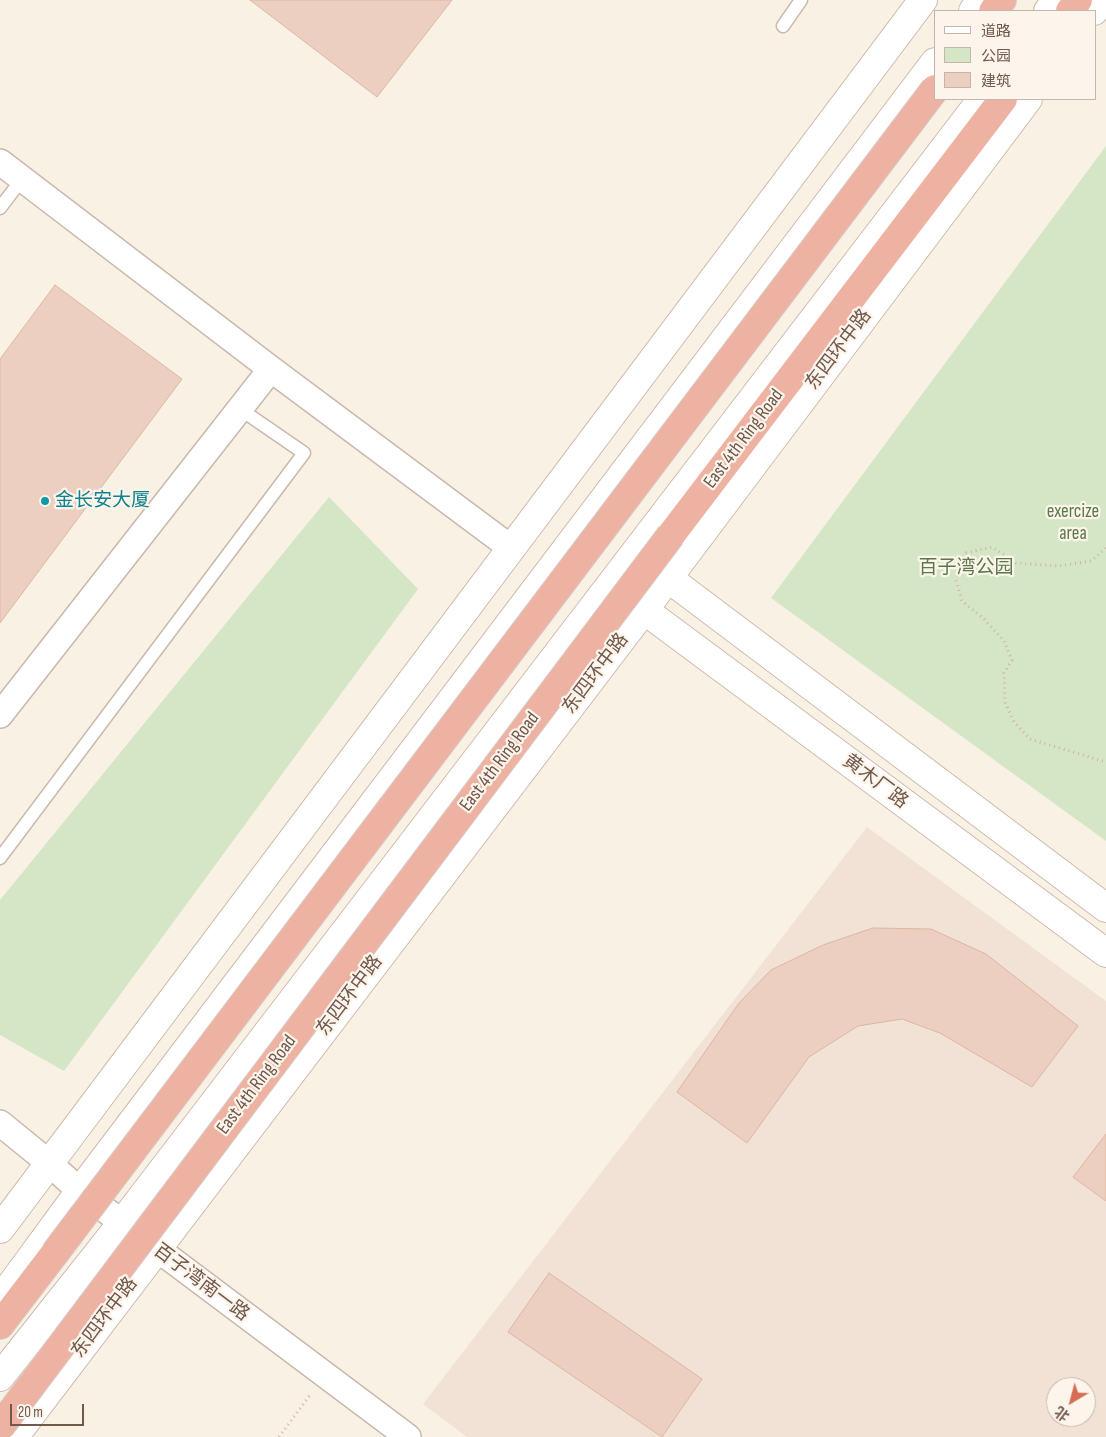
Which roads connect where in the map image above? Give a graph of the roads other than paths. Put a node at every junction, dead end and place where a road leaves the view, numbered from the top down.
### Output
1 (801, 0) edge
2 (923, 0) edge
3 (1057, 0) edge
4 (1049, 10) edge
5 (783, 26) dead end
6 (934, 63) edge
7 (934, 90) edge
8 (981, 100) edge
9 (1002, 100) edge
10 (1027, 100) edge
11 (0, 162) edge
12 (22, 179) junction
13 (0, 208) edge
14 (271, 369) junction
15 (240, 409) junction
16 (511, 548) junction
17 (668, 578) junction
18 (644, 610) junction
19 (0, 715) edge
20 (0, 858) edge
21 (1106, 908) edge
22 (1106, 953) edge
23 (0, 1123) edge
24 (49, 1163) junction
25 (80, 1191) junction
26 (122, 1223) junction
27 (0, 1229) edge
28 (157, 1250) junction
29 (0, 1300) edge
30 (0, 1325) edge
31 (0, 1377) edge
32 (0, 1427) edge
33 (14, 1437) edge
34 (408, 1437) edge

1 - 5 lane
2 - 16 main road
3 - 4 main road
6 - 25 main road
7 - 30 highway, bridge
8 - 26 main road, 东四环中路
9 - 32 highway, East 4th Ring Road, bridge
10 - 17 main road, 东四环中路
11 - 12 street
12 - 13 lane
12 - 14 street
14 - 15 street
14 - 16 street
15 - 19 street
15 - 20 lane
16 - 24 main road
17 - 18 main road, 东四环中路
17 - 21 main road
18 - 22 main road, 黄木厂路
18 - 28 main road, 东四环中路
23 - 24 street, 百子湾南一路
24 - 25 street, 百子湾南一路
24 - 27 main road
25 - 26 street, 百子湾南一路
25 - 29 main road
26 - 28 street, 百子湾南一路
26 - 31 main road, 东四环中路
28 - 33 main road, 东四环中路
28 - 34 street, 百子湾南一路

